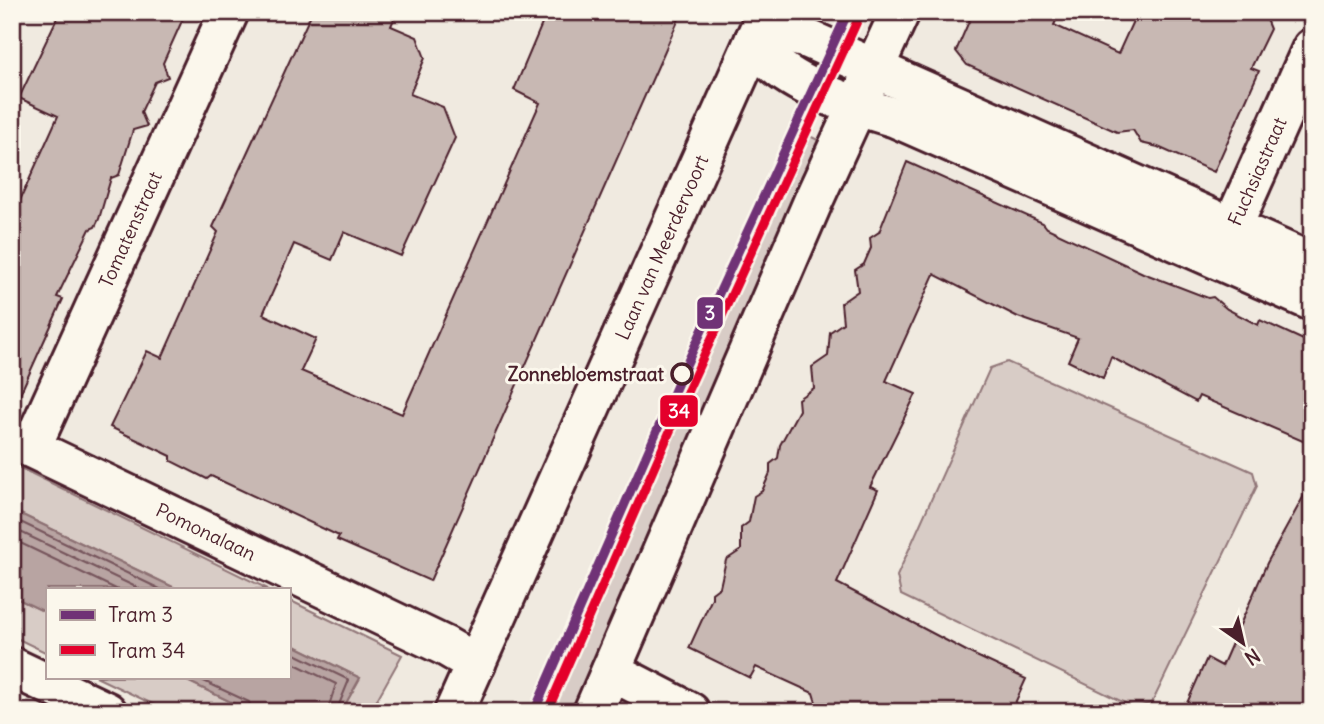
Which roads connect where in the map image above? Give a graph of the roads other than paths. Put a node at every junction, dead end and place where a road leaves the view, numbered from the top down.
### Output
1 (229, 12) edge
2 (900, 12) edge
3 (761, 26) edge
4 (1312, 48) edge
5 (874, 68) junction
6 (857, 106) junction
7 (1225, 243) junction
8 (1312, 263) edge
9 (1312, 301) edge
10 (22, 444) edge
11 (476, 664) junction
12 (12, 667) edge
13 (611, 671) junction
14 (107, 712) edge
15 (454, 712) edge
16 (593, 712) edge
17 (690, 712) edge

1 - 10 street, Tomatenstraat
2 - 5 street
3 - 5 street
3 - 6 street
3 - 11 street, Laan van Meerdervoort
4 - 7 street, Fuchsiastraat
5 - 6 street
5 - 7 street
6 - 7 street
6 - 13 street
7 - 8 street
7 - 9 street
10 - 11 street, Pomonalaan
11 - 15 street, Laan van Meerdervoort
12 - 14 street
13 - 16 street
13 - 17 street

